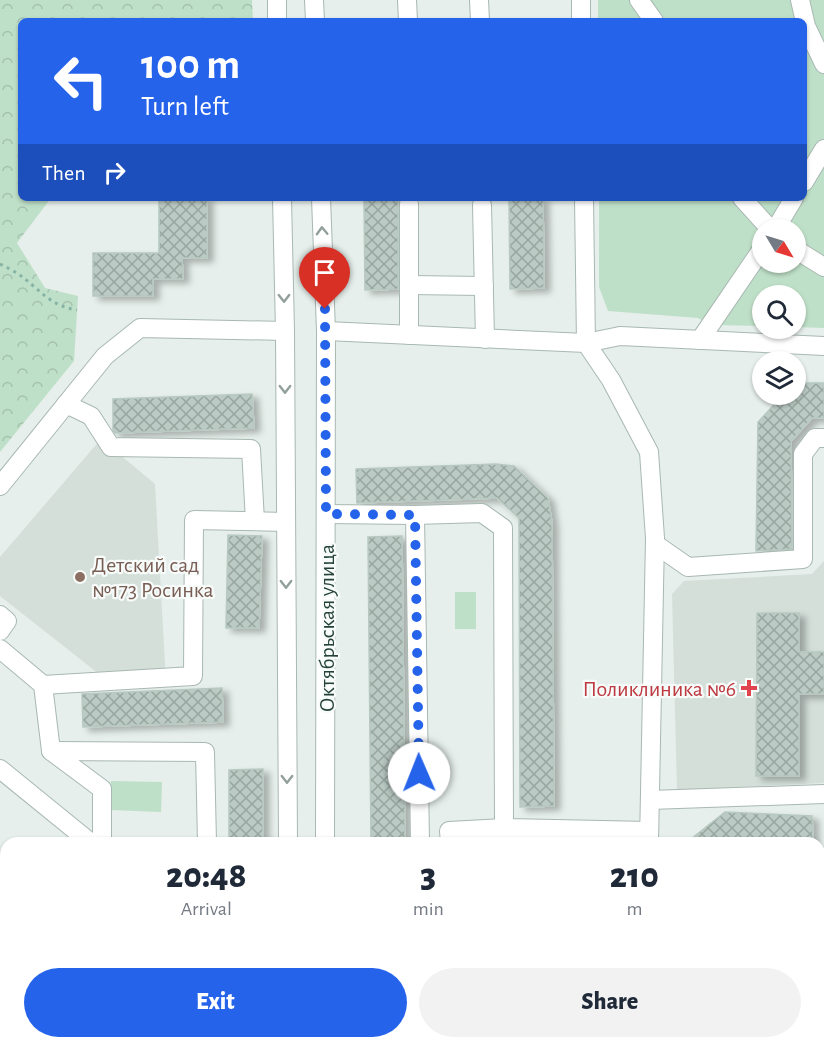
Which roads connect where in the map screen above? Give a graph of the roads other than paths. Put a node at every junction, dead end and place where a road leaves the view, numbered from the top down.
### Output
1 (277, 0) edge
2 (314, 0) edge
3 (407, 0) edge
4 (479, 0) edge
5 (580, 0) edge
6 (639, 0) edge
7 (800, 0) edge
8 (277, 18) edge
9 (315, 18) edge
10 (408, 18) edge
11 (480, 18) edge
12 (581, 18) edge
13 (652, 18) edge
14 (805, 18) edge
15 (807, 26) edge
16 (824, 64) edge
17 (824, 148) edge
18 (807, 177) edge
19 (282, 201) edge
20 (321, 201) edge
21 (584, 201) edge
22 (745, 201) edge
23 (792, 201) edge
24 (409, 204) dead end
25 (482, 205) dead end
26 (762, 219) edge
27 (780, 219) edge
28 (806, 256) edge
29 (752, 264) edge
30 (824, 267) edge
31 (409, 285) junction
32 (484, 286) junction
33 (285, 331) junction
34 (326, 332) junction
35 (409, 335) junction
36 (485, 339) junction
37 (700, 340) junction
38 (586, 343) junction
39 (824, 346) edge
40 (66, 404) junction
41 (824, 438) edge
42 (0, 486) edge
43 (326, 514) junction
44 (415, 515) junction
45 (255, 521) junction
46 (286, 522) junction
47 (655, 544) junction
48 (0, 615) edge
49 (0, 631) edge
50 (0, 649) edge
51 (43, 685) junction
52 (51, 751) junction
53 (0, 769) edge
54 (824, 794) edge
55 (650, 800) junction
56 (504, 828) junction
57 (84, 837) edge
58 (102, 837) edge
59 (207, 837) edge
60 (288, 837) edge
61 (325, 837) edge
62 (420, 837) edge
63 (450, 837) edge
64 (649, 837) edge

1 - 8 street
2 - 9 street
3 - 10 street
4 - 11 street
5 - 12 street
6 - 13 street
7 - 14 street
15 - 16 street
17 - 18 street
19 -> 33 street, Октябрьская улица
34 -> 20 street, Октябрьская улица
21 - 38 street
22 - 26 street
23 - 27 street
24 - 31 street
25 - 32 street
28 - 30 street
29 - 37 street
31 - 32 street
31 - 35 street
32 - 36 street
33 - 40 street
33 -> 46 street, Октябрьская улица
34 - 35 street
34 - 43 street, Октябрьская улица
35 - 36 street
36 - 38 street
37 - 38 street
37 - 39 street
38 - 47 street
40 - 42 street
40 - 45 street
41 - 47 street
43 - 44 street
43 - 61 street, Октябрьская улица
44 - 56 street
44 - 62 street
45 - 46 street
45 - 51 street
46 -> 60 street, Октябрьская улица
47 - 55 street
48 - 49 street
50 - 51 street
51 - 52 street
52 - 58 street
52 - 59 street
53 - 57 street
54 - 55 street
55 - 64 street
56 - 63 street
56 - 64 street

